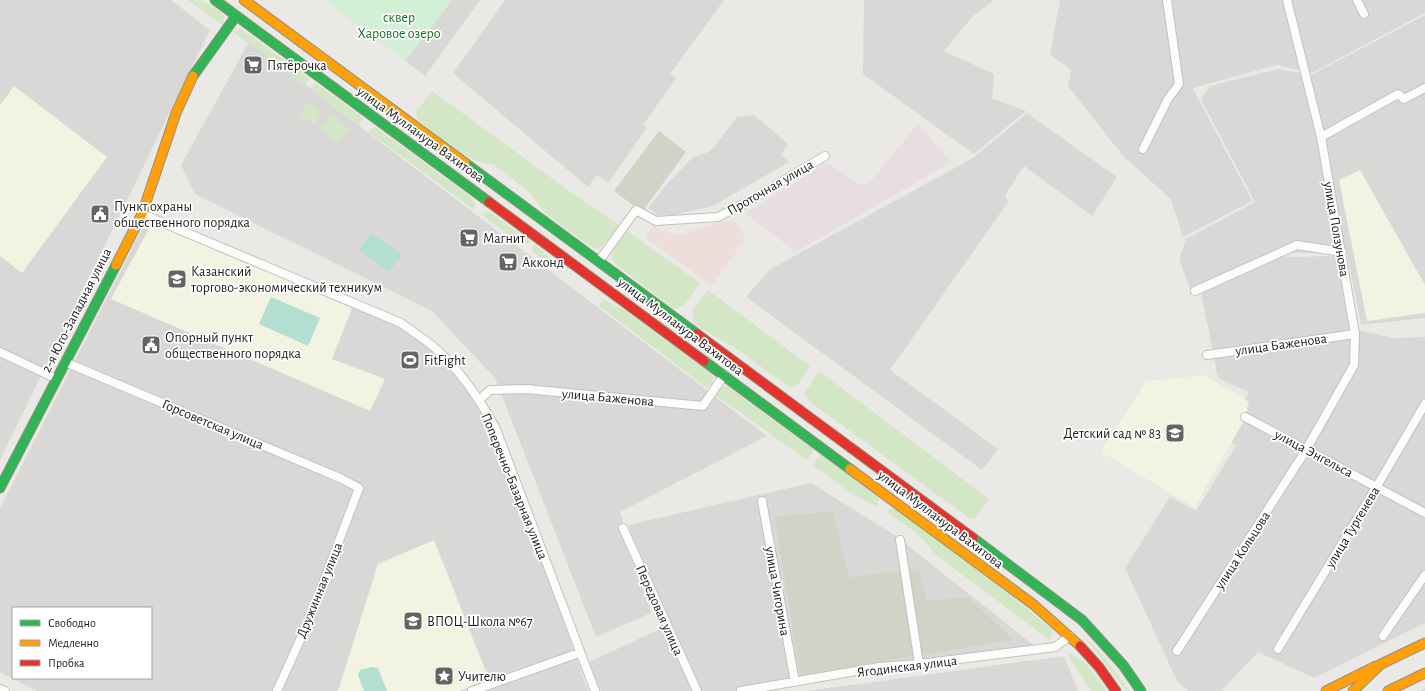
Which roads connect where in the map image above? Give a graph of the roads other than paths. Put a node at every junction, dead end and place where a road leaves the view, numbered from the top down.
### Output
1 (215, 0) edge
2 (244, 0) edge
3 (1167, 0) edge
4 (1287, 0) edge
5 (1357, 0) edge
6 (1364, 14) dead end
7 (236, 16) junction
8 (1425, 88) edge
9 (1321, 137) junction
10 (1142, 149) dead end
11 (825, 156) dead end
12 (142, 214) junction
13 (1342, 252) junction
14 (599, 262) junction
15 (1196, 292) dead end
16 (1355, 334) junction
17 (0, 352) edge
18 (1207, 355) dead end
19 (65, 362) junction
20 (724, 375) junction
21 (57, 379) junction
22 (480, 399) junction
23 (1425, 404) edge
24 (1245, 417) dead end
25 (1306, 450) junction
26 (1377, 486) junction
27 (0, 488) edge
28 (359, 488) joint
29 (762, 501) dead end
30 (1425, 513) edge
31 (623, 528) dead end
32 (900, 540) dead end
33 (1425, 575) edge
34 (1070, 636) junction
35 (1383, 636) dead end
36 (1425, 643) edge
37 (1278, 649) dead end
38 (1177, 651) dead end
39 (1425, 651) edge
40 (1405, 652) junction
41 (580, 653) junction
42 (919, 664) junction
43 (1381, 664) junction
44 (1425, 673) edge
45 (794, 682) junction
46 (0, 689) edge
47 (5, 691) edge
48 (277, 691) edge
49 (472, 691) edge
50 (595, 691) edge
51 (697, 691) edge
52 (741, 691) edge
53 (1116, 691) edge
54 (1141, 691) edge
55 (1326, 691) edge
56 (1353, 691) edge
57 (1388, 691) edge

1 - 7 main road, улица Мулланура Вахитова
2 - 14 main road, улица Мулланура Вахитова
3 - 10 street
4 - 9 street, улица Ползунова
5 - 6 street
7 - 12 main road, 2-я Юго-Западная улица
7 - 20 main road, улица Мулланура Вахитова
8 - 9 street
9 - 13 street, улица Ползунова
11 - 14 street, Проточная улица
12 - 19 main road, 2-я Юго-Западная улица
12 - 22 street, Поперечно-Базарная улица
13 - 15 street
13 - 16 street, улица Ползунова
14 - 54 main road, улица Мулланура Вахитова
16 - 18 street, улица Баженова
16 - 25 street, улица Ползунова
17 - 21 street
19 - 21 main road, 2-я Юго-Западная улица
19 - 28 street, Горсоветская улица
20 - 22 street, улица Баженова
20 - 34 main road, улица Мулланура Вахитова
21 - 27 main road, 2-я Юго-Западная улица
22 - 41 street, Поперечно-Базарная улица
23 - 26 street, улица Тургенева
24 - 25 street, улица Энгельса
25 - 26 street, улица Энгельса
25 - 38 street, улица Кольцова
26 - 30 street, улица Энгельса
26 - 37 street, улица Тургенева
28 - 48 street, Дружинная улица
29 - 45 street, улица Чигорина
31 - 51 street, Передовая улица
32 - 42 street
33 - 35 street
34 - 42 street, Ягодинская улица
34 - 53 main road, улица Мулланура Вахитова
36 - 40 main road
39 - 40 main road
40 - 43 main road
41 - 49 street
41 - 50 street, Поперечно-Базарная улица
42 - 45 street, Ягодинская улица
43 - 55 main road
43 - 56 main road
44 - 57 main road
45 - 52 street, Ягодинская улица
46 - 47 street

